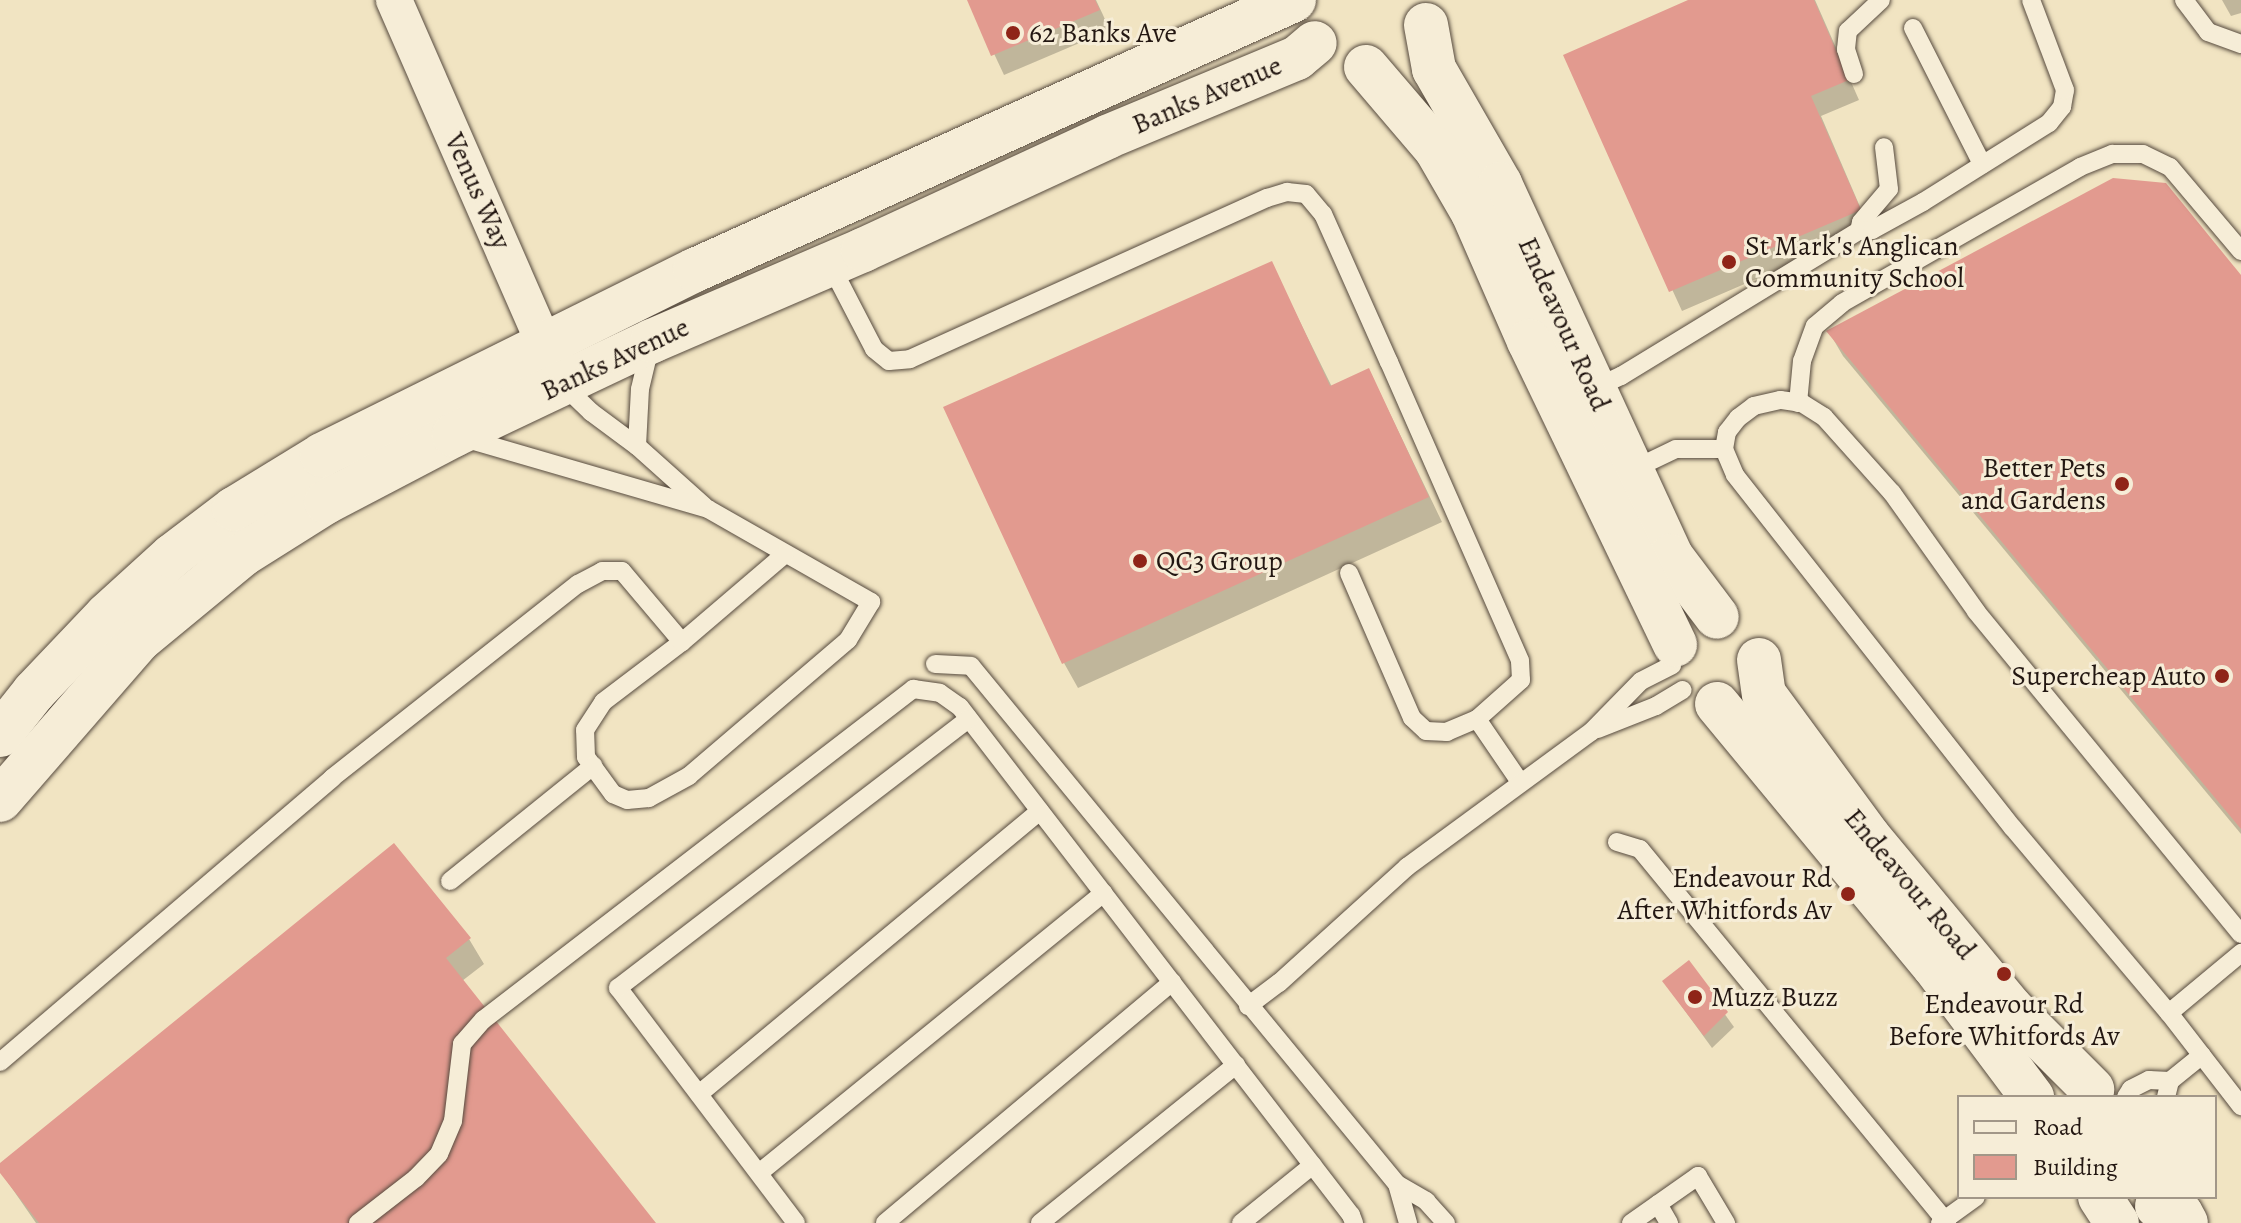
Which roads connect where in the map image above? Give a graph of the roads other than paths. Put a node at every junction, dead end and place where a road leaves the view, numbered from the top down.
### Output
1 (394, 0) edge
2 (1294, 0) edge
3 (1300, 0) edge
4 (1881, 0) edge
5 (2031, 0) edge
6 (2184, 0) edge
7 (1428, 13) edge
8 (1913, 28) dead end
9 (1315, 43) junction
10 (2241, 44) edge
11 (1366, 67) junction
12 (1854, 74) dead end
13 (1884, 147) dead end
14 (1982, 164) junction
15 (1859, 231) junction
16 (2241, 251) edge
17 (830, 264) junction
18 (652, 341) junction
19 (553, 364) junction
20 (1592, 389) junction
21 (1798, 403) junction
22 (454, 435) junction
23 (637, 446) junction
24 (1724, 449) junction
25 (1615, 478) junction
26 (708, 509) junction
27 (784, 555) junction
28 (1349, 573) dead end
29 (1717, 617) junction
30 (682, 642) junction
31 (1759, 660) junction
32 (935, 664) dead end
33 (1687, 676) junction
34 (969, 719) junction
35 (1477, 719) junction
36 (1591, 732) junction
37 (0, 735) edge
38 (593, 766) junction
39 (1520, 782) junction
40 (0, 800) edge
41 (1040, 811) junction
42 (1617, 842) dead end
43 (450, 881) dead end
44 (1103, 893) junction
45 (2241, 934) edge
46 (2241, 953) edge
47 (1172, 982) junction
48 (1248, 1006) junction
49 (2169, 1013) junction
50 (2202, 1055) junction
51 (0, 1062) edge
52 (1236, 1065) junction
53 (2234, 1084) edge
54 (2168, 1089) edge
55 (699, 1094) junction
56 (2031, 1095) edge
57 (2098, 1095) edge
58 (2241, 1106) edge
59 (1313, 1165) junction
60 (759, 1173) junction
61 (1397, 1184) junction
62 (1973, 1199) edge
63 (2101, 1199) edge
64 (1658, 1204) junction
65 (1633, 1222) edge
66 (1944, 1222) edge
67 (358, 1223) edge
68 (796, 1223) edge
69 (885, 1223) edge
70 (1040, 1223) edge
71 (1241, 1223) edge
72 (1354, 1223) edge
73 (1408, 1223) edge
74 (1446, 1223) edge
75 (1669, 1223) edge
76 (1726, 1223) edge
77 (2117, 1223) edge

1 - 19 street, Venus Way
2 - 19 street, Banks Avenue
3 - 9 street
4 - 12 lane
5 - 14 lane
6 - 10 lane
7 - 11 street
7 - 20 street, Endeavour Road
8 - 14 lane
9 - 11 street
9 - 17 street, Banks Avenue
11 - 25 street, Endeavour Road
13 - 15 lane
14 - 15 lane
15 - 20 lane
16 - 21 lane
17 - 18 street, Banks Avenue
17 - 35 lane
18 - 19 street, Banks Avenue
18 - 23 lane
19 - 22 street, Banks Avenue
19 - 23 lane
19 - 37 street, Banks Avenue
20 - 25 street, Endeavour Road
21 - 24 lane
21 - 45 lane
22 - 26 lane
22 - 40 street, Banks Avenue
23 - 26 lane
24 - 25 lane
24 - 49 lane
25 - 29 street, Endeavour Road
25 - 33 street, Endeavour Road
26 - 27 lane
27 - 30 lane
27 - 38 lane
28 - 35 lane
29 - 31 street
29 - 33 street
30 - 38 lane
30 - 51 lane
31 - 33 street
31 - 57 street, Endeavour Road
32 - 48 lane
33 - 36 lane
33 - 36 lane
33 - 56 street, Endeavour Road
34 - 41 lane
34 - 55 lane
34 - 67 lane
35 - 39 lane
36 - 39 lane
38 - 43 lane
39 - 48 lane
41 - 44 lane
41 - 55 lane
42 - 66 lane
44 - 47 lane
44 - 60 lane
46 - 49 lane
47 - 52 lane
47 - 69 lane
48 - 61 lane
49 - 50 lane
50 - 53 lane
50 - 54 lane
52 - 59 lane
52 - 70 lane
53 - 58 lane
54 - 57 lane
55 - 60 lane
59 - 71 lane
59 - 72 lane
60 - 68 lane
61 - 73 lane
61 - 74 lane
62 - 66 lane
63 - 77 street
64 - 65 lane
64 - 75 lane
64 - 76 lane

